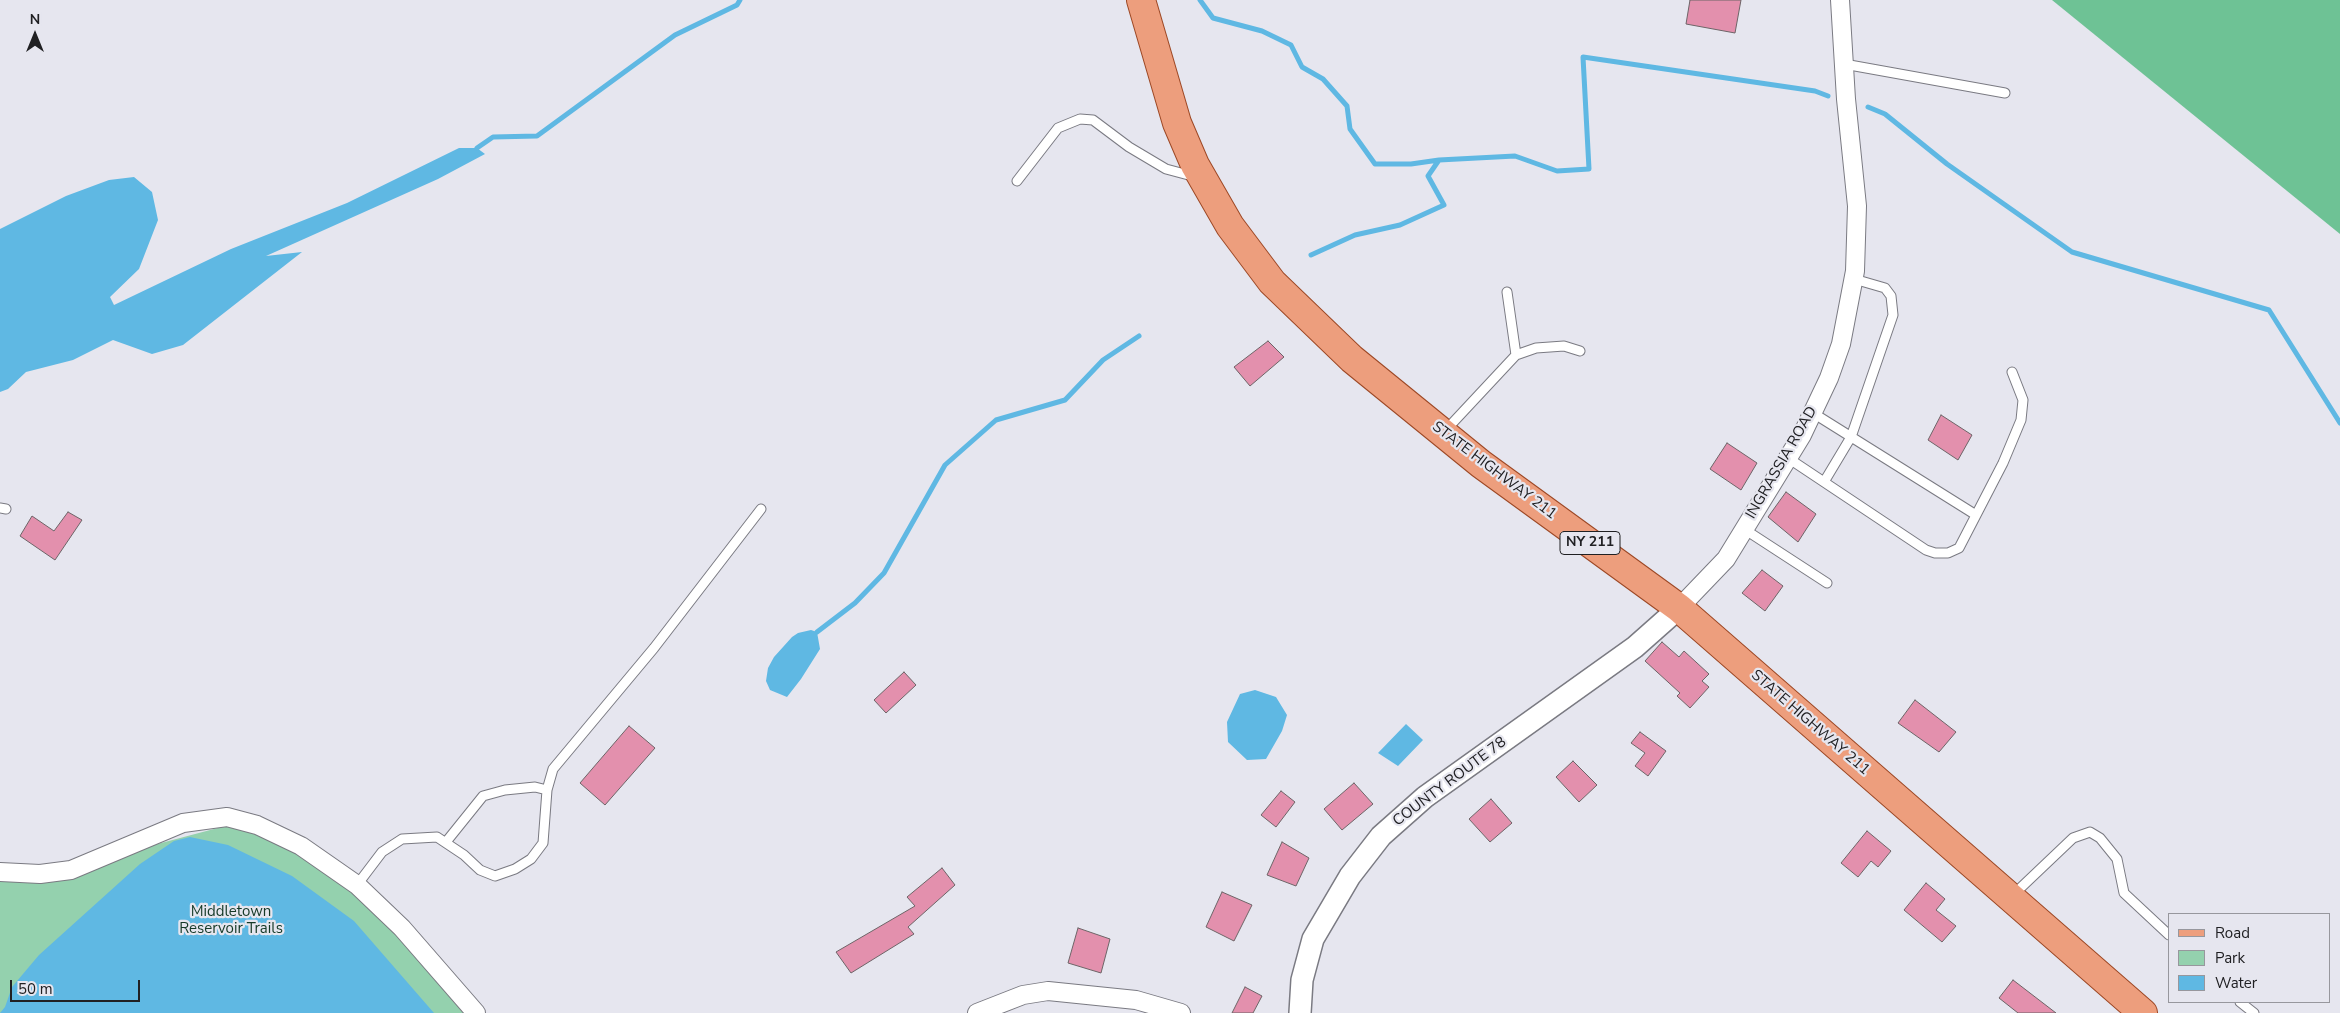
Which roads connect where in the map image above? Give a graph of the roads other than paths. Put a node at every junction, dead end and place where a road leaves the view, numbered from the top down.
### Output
1 (1141, 0) edge
2 (1840, 0) edge
3 (1844, 64) junction
4 (2005, 93) dead end
5 (1203, 179) junction
6 (1017, 181) dead end
7 (1854, 279) junction
8 (1507, 292) dead end
9 (1580, 351) dead end
10 (1516, 355) junction
11 (2012, 372) dead end
12 (1812, 413) junction
13 (1443, 434) junction
14 (1851, 437) junction
15 (1788, 458) junction
16 (1824, 482) junction
17 (762, 509) dead end
18 (1976, 515) junction
19 (1744, 528) junction
20 (1827, 583) dead end
21 (1679, 608) junction
22 (546, 790) junction
23 (446, 842) junction
24 (0, 872) edge
25 (357, 885) junction
26 (2010, 898) junction
27 (2168, 934) edge
28 (2241, 1003) edge
29 (476, 1013) edge
30 (977, 1013) edge
31 (1181, 1013) edge
32 (1300, 1013) edge
33 (2143, 1013) edge
34 (2254, 1013) edge

1 - 5 main road, STATE HIGHWAY 211 / NY 211
2 - 3 street, INGRASSIA ROAD
3 - 4 lane
3 - 7 street, INGRASSIA ROAD
5 - 6 lane
5 - 13 main road, STATE HIGHWAY 211 / NY 211
7 - 12 street, INGRASSIA ROAD
7 - 14 lane
8 - 10 lane
9 - 10 lane
10 - 13 lane
11 - 18 lane
12 - 14 lane
12 - 15 street, INGRASSIA ROAD
13 - 21 main road, STATE HIGHWAY 211 / NY 211
14 - 16 lane
14 - 18 lane
15 - 16 lane
15 - 19 street, INGRASSIA ROAD
16 - 18 lane
17 - 22 lane
19 - 20 lane
19 - 21 street, INGRASSIA ROAD
21 - 26 main road, STATE HIGHWAY 211 / NY 211
21 - 32 street, COUNTY ROUTE 78
22 - 23 lane
22 - 23 lane
23 - 25 lane
24 - 25 street
25 - 29 street
26 - 27 lane
26 - 33 main road, STATE HIGHWAY 211 / NY 211
28 - 34 lane
30 - 31 street

